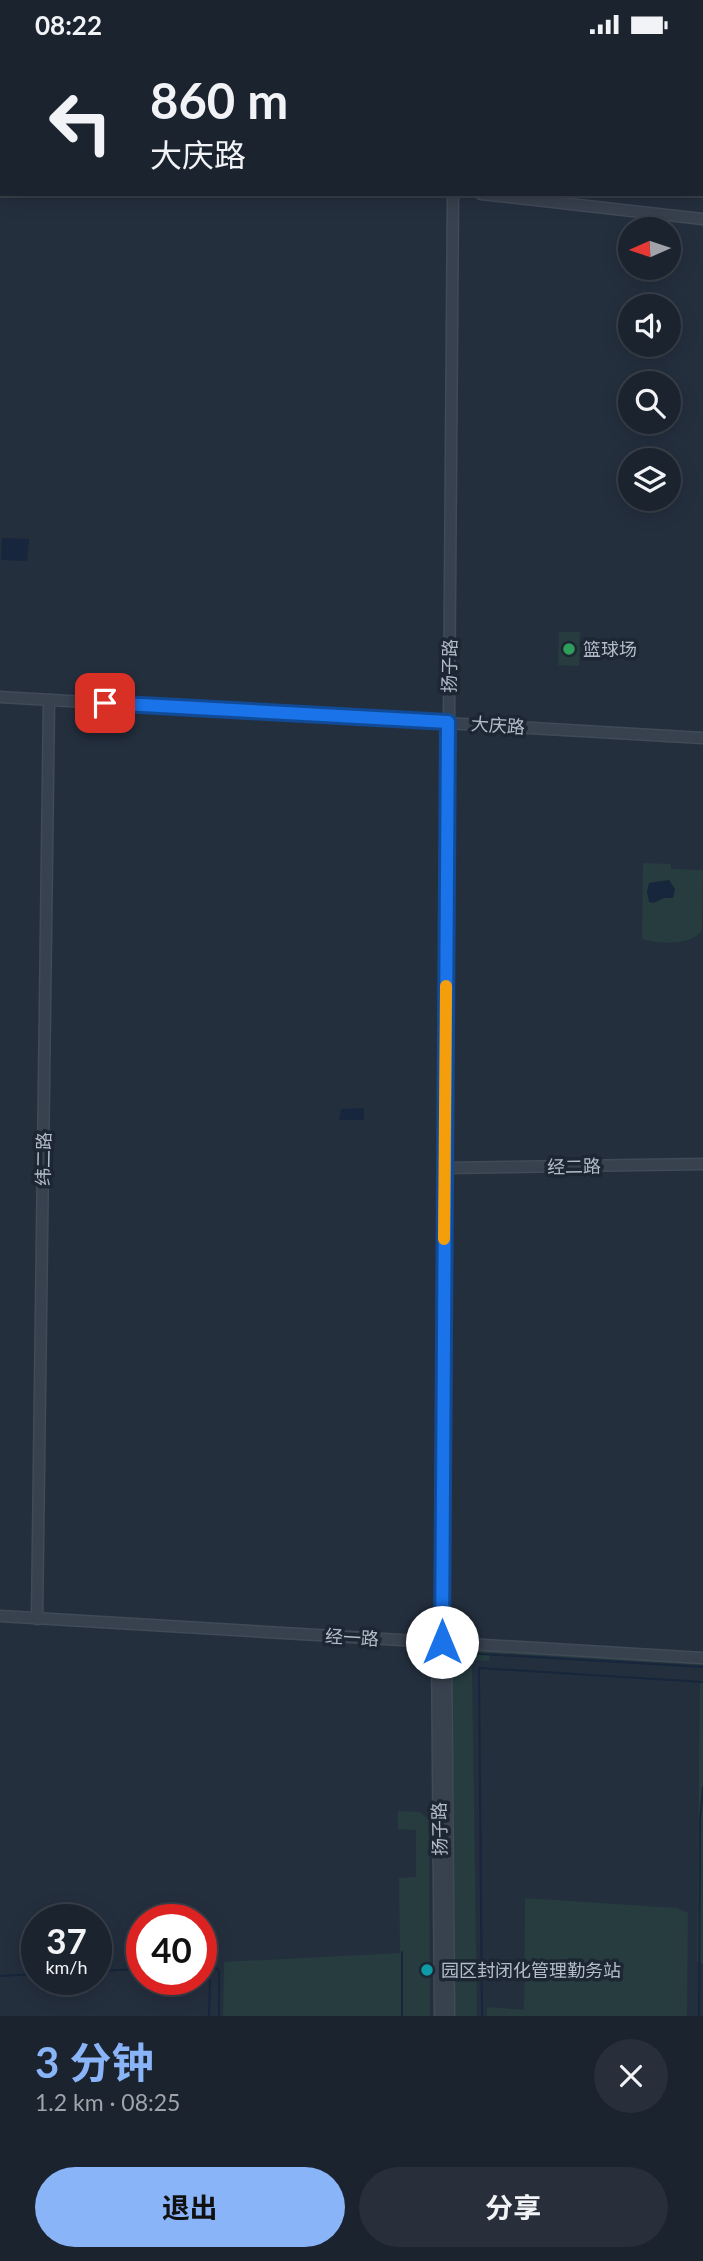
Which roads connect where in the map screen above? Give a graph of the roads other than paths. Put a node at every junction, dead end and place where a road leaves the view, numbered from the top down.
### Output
1 (453, 196) edge
2 (499, 196) edge
3 (703, 219) edge
4 (0, 697) edge
5 (49, 700) junction
6 (448, 722) junction
7 (703, 738) edge
8 (703, 1164) edge
9 (444, 1168) junction
10 (0, 1616) edge
11 (37, 1619) junction
12 (442, 1642) junction
13 (703, 1658) edge
14 (440, 2016) edge
15 (449, 2016) edge

1 - 6 street, 扬子路
2 - 3 street
4 - 5 street, 大庆路
5 - 6 street, 大庆路
5 - 11 street, 纬二路
6 - 7 street, 大庆路
6 - 9 street, 扬子路
8 - 9 street, 经二路
9 - 12 street, 扬子路
10 - 11 street, 经一路
11 - 12 street, 经一路
12 - 13 street, 经一路
12 - 14 street, 扬子路
12 - 15 street, 扬子路

